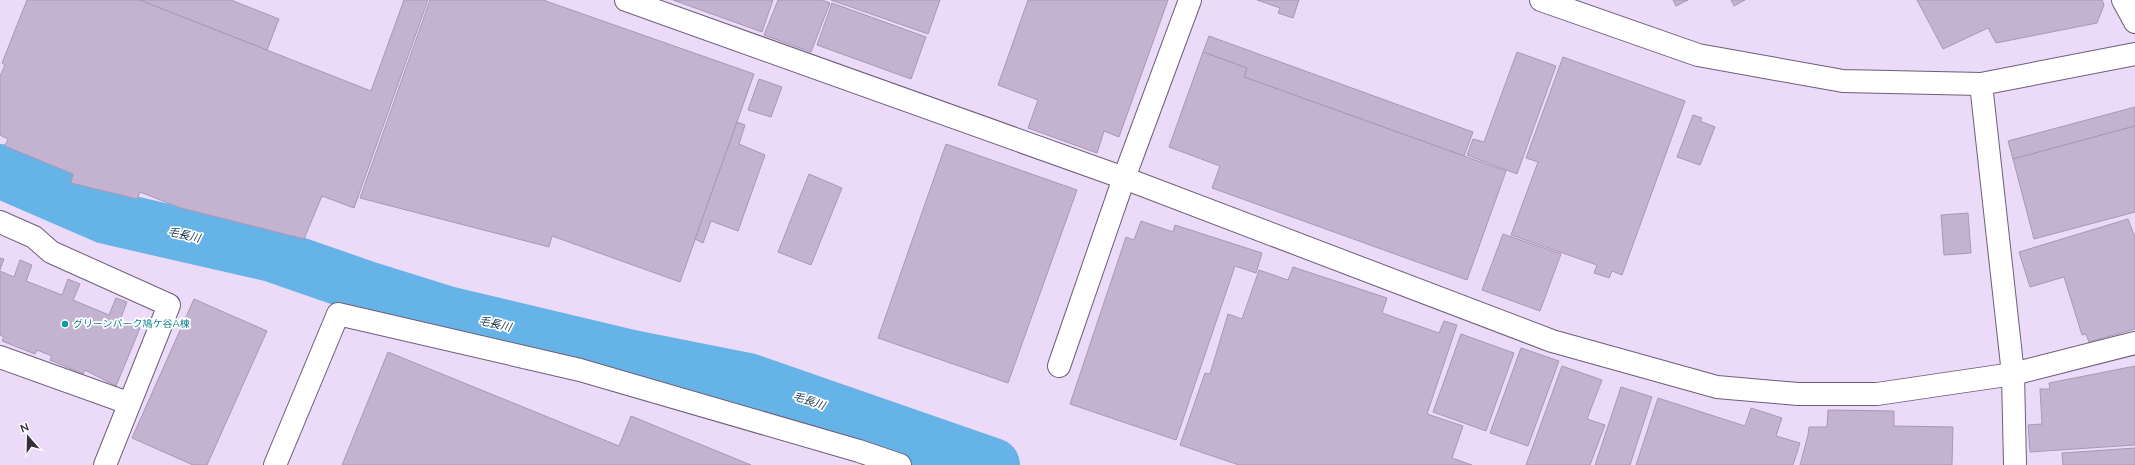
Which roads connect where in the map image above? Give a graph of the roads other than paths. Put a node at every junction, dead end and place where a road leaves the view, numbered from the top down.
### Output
1 (626, 0) edge
2 (1190, 0) edge
3 (1541, 0) edge
4 (2124, 0) edge
5 (2135, 22) edge
6 (2135, 54) edge
7 (1981, 84) junction
8 (1124, 178) junction
9 (0, 222) edge
10 (2135, 343) edge
11 (0, 357) edge
12 (1059, 366) dead end
13 (2013, 374) junction
14 (128, 404) junction
15 (105, 465) edge
16 (275, 465) edge
17 (900, 465) edge
18 (2015, 465) edge

1 - 8 street
2 - 8 street
3 - 7 street
4 - 5 street
6 - 7 street
7 - 13 street
8 - 12 street
8 - 13 street
9 - 14 street
10 - 13 street
11 - 14 street
13 - 18 street
14 - 15 street
16 - 17 street

